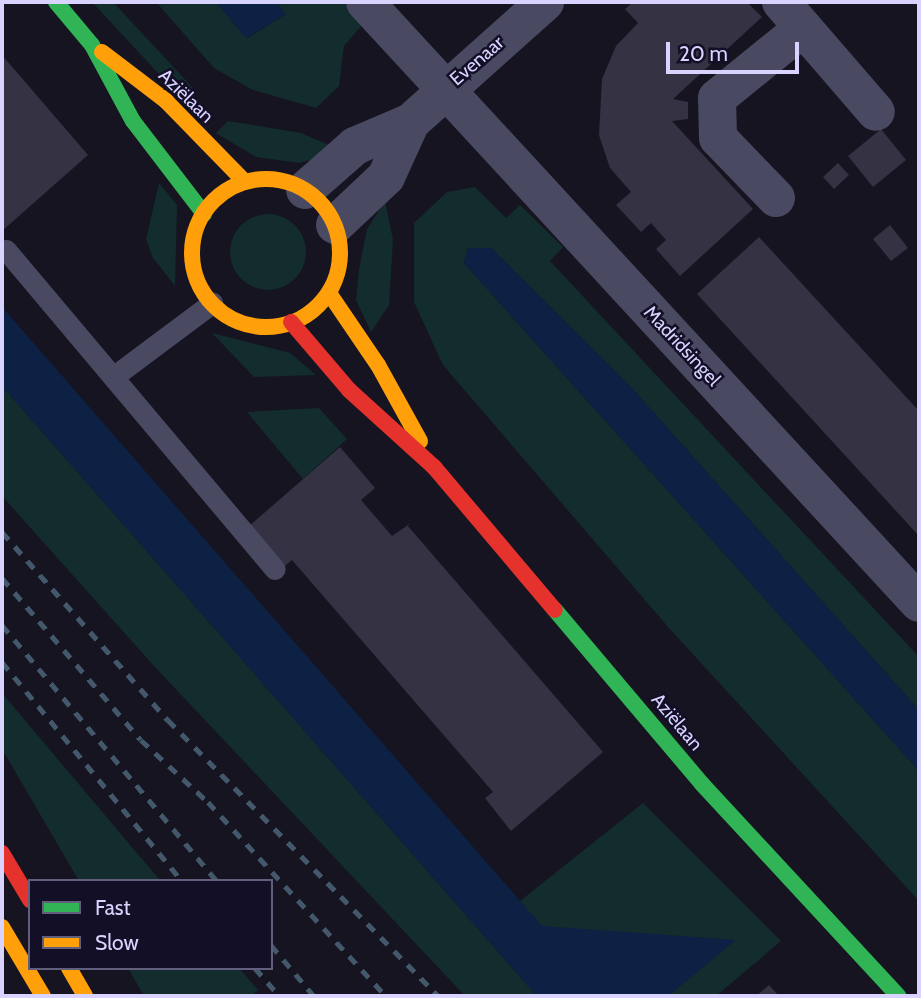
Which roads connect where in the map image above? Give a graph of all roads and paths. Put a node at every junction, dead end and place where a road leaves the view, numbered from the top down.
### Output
1 (55, 2) edge
2 (365, 2) edge
3 (545, 2) edge
4 (792, 15) edge
5 (92, 45) junction
6 (444, 90) junction
7 (876, 112) dead end
8 (411, 122) junction
9 (245, 182) junction
10 (305, 190) junction
11 (776, 198) dead end
12 (204, 214) junction
13 (334, 225) junction
14 (6, 250) dead end
15 (329, 292) junction
16 (212, 303) junction
17 (291, 322) junction
18 (113, 377) junction
19 (434, 467) junction
20 (275, 569) dead end
21 (919, 603) edge
22 (2, 853) edge
23 (28, 897) edge
24 (2, 927) edge
25 (28, 952) edge
26 (46, 970) edge
27 (65, 988) edge
28 (898, 996) edge

1 - 5 street, Aziëlaan
2 - 6 street, Madridsingel
3 - 6 street, Evenaar
4 - 7 street
4 - 11 street
5 - 9 street, Aziëlaan
5 - 12 street, Aziëlaan
6 - 8 street, Evenaar
6 - 21 street, Madridsingel
8 - 10 street, Evenaar
8 - 13 street, Evenaar
9 - 10 street
9 - 12 street
10 - 13 street
12 - 16 street
13 - 15 street
14 - 18 lane
15 - 17 street
15 - 19 street, Aziëlaan
16 - 17 street
16 - 18 lane
17 - 19 street, Aziëlaan
18 - 20 lane
19 - 28 street, Aziëlaan
22 - 23 street
24 - 25 street
26 - 27 street

